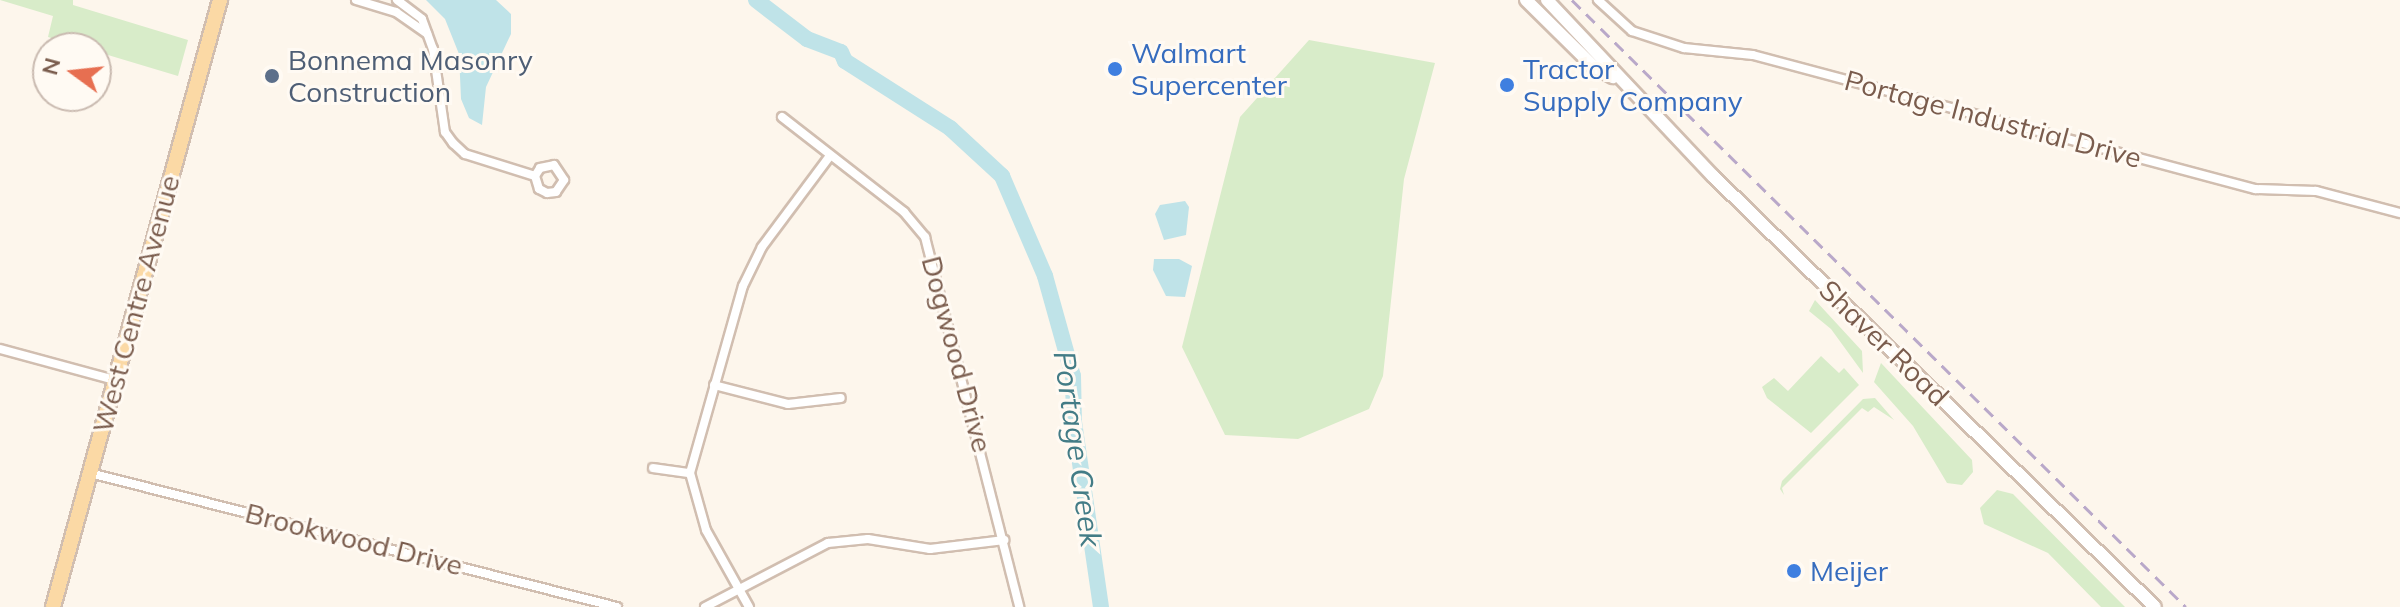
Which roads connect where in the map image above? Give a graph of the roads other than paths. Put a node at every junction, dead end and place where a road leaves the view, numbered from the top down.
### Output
1 (220, 0) edge
2 (356, 0) edge
3 (397, 0) edge
4 (1526, 0) edge
5 (1547, 0) edge
6 (1598, 0) edge
7 (374, 2) edge
8 (428, 36) junction
9 (1615, 78) junction
10 (782, 117) dead end
11 (829, 157) junction
12 (535, 176) dead end
13 (2400, 213) edge
14 (0, 349) edge
15 (115, 380) junction
16 (714, 385) junction
17 (841, 398) dead end
18 (653, 468) dead end
19 (90, 473) junction
20 (690, 473) junction
21 (1004, 540) junction
22 (739, 591) junction
23 (53, 607) edge
24 (617, 607) edge
25 (705, 607) edge
26 (749, 607) edge
27 (1019, 607) edge
28 (2155, 607) edge

1 - 15 main road, West Centre Avenue
2 - 7 street
3 - 8 street
4 - 9 main road, Shaver Road
5 - 9 main road, Shaver Road
6 - 13 street, Portage Industrial Drive
7 - 8 street
8 - 12 street
9 - 28 main road, Shaver Road
10 - 11 street, Dogwood Drive
11 - 16 street
11 - 21 street, Dogwood Drive
14 - 15 street
15 - 19 main road, West Centre Avenue
16 - 17 street
16 - 20 street
18 - 20 street
19 - 23 main road, West Centre Avenue
19 - 24 street, Brookwood Drive
20 - 22 street
21 - 22 street
21 - 27 street, Dogwood Drive
22 - 25 street
22 - 26 street

